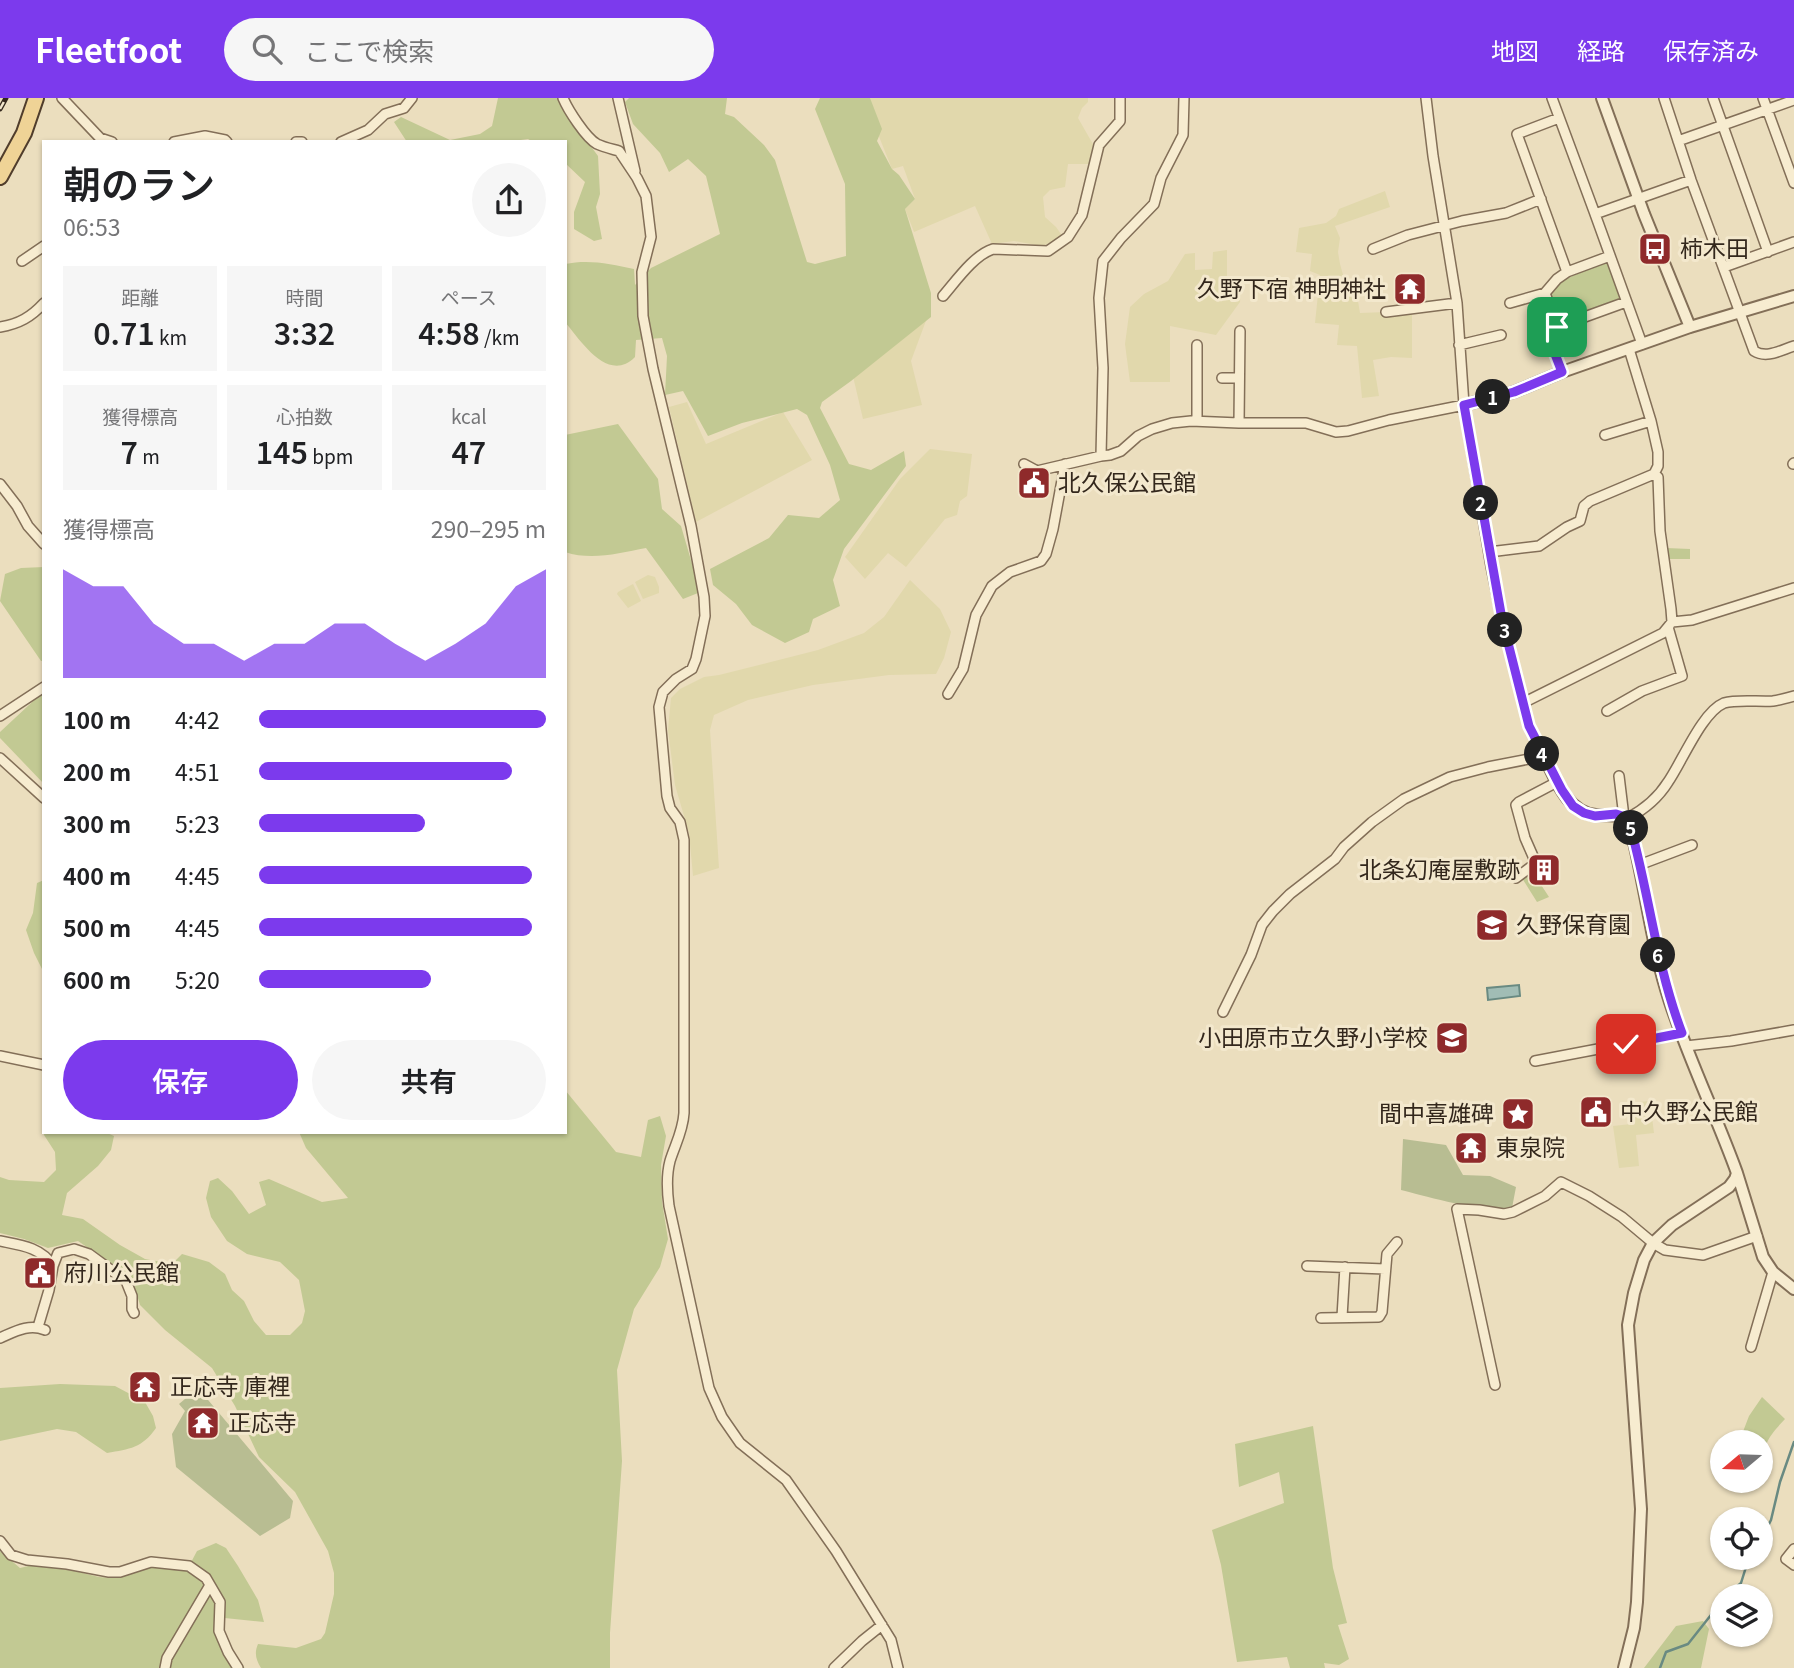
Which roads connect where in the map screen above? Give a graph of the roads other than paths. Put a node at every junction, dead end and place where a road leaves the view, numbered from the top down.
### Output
1 (36, 98) edge
2 (62, 98) edge
3 (412, 98) edge
4 (562, 98) edge
5 (618, 98) edge
6 (1120, 98) edge
7 (1184, 98) edge
8 (1426, 98) edge
9 (1552, 98) edge
10 (1602, 98) edge
11 (1664, 98) edge
12 (1713, 98) edge
13 (1763, 98) edge
14 (1794, 100) edge
15 (1767, 110) junction
16 (1559, 118) junction
17 (1723, 125) junction
18 (100, 140) edge
19 (184, 140) edge
20 (225, 140) edge
21 (346, 140) edge
22 (1678, 141) junction
23 (0, 177) edge
24 (637, 178) junction
25 (1691, 180) junction
26 (1794, 183) edge
27 (1541, 199) junction
28 (1639, 199) junction
29 (1595, 214) junction
30 (1444, 226) junction
31 (1794, 242) edge
32 (42, 247) edge
33 (1373, 250) dead end
34 (1768, 251) junction
35 (1609, 256) junction
36 (22, 261) dead end
37 (1724, 267) junction
38 (1567, 272) junction
39 (1545, 293) junction
40 (943, 296) dead end
41 (1794, 296) edge
42 (1626, 302) junction
43 (1457, 303) junction
44 (1510, 303) dead end
45 (42, 305) edge
46 (1386, 312) dead end
47 (1740, 312) junction
48 (0, 327) edge
49 (1557, 327) junction
50 (1690, 327) junction
51 (1240, 331) dead end
52 (1500, 335) dead end
53 (1642, 344) junction
54 (1196, 345) dead end
55 (1459, 345) junction
56 (1794, 346) edge
57 (1629, 349) junction
58 (1562, 372) junction
59 (1222, 378) dead end
60 (1239, 379) junction
61 (1464, 405) junction
62 (1197, 421) junction
63 (1651, 421) junction
64 (1239, 423) junction
65 (1605, 435) dead end
66 (1101, 456) junction
67 (1024, 464) dead end
68 (1065, 464) junction
69 (1654, 474) junction
70 (0, 484) edge
71 (42, 542) edge
72 (1489, 552) junction
73 (1794, 588) edge
74 (1670, 625) junction
75 (42, 688) edge
76 (948, 694) dead end
77 (1794, 696) edge
78 (1523, 703) junction
79 (1606, 711) dead end
80 (0, 716) edge
81 (1544, 756) junction
82 (0, 758) edge
83 (1619, 776) dead end
84 (1558, 782) junction
85 (42, 796) edge
86 (1626, 817) junction
87 (1692, 845) dead end
88 (1639, 865) junction
89 (1516, 878) dead end
90 (1223, 1012) dead end
91 (1794, 1030) edge
92 (1682, 1033) junction
93 (1686, 1046) junction
94 (0, 1056) edge
95 (1535, 1061) dead end
96 (42, 1065) edge
97 (1737, 1173) junction
98 (1757, 1236) junction
99 (0, 1241) edge
100 (1397, 1242) dead end
101 (1653, 1243) junction
102 (53, 1266) junction
103 (1307, 1266) dead end
104 (1345, 1267) junction
105 (1385, 1269) junction
106 (1773, 1272) junction
107 (1794, 1289) edge
108 (134, 1313) dead end
109 (1342, 1317) junction
110 (1321, 1318) dead end
111 (0, 1338) edge
112 (1751, 1347) dead end
113 (1496, 1385) dead end
114 (0, 1541) edge
115 (1794, 1549) edge
116 (1794, 1565) edge
117 (210, 1585) junction
118 (882, 1625) junction
119 (165, 1668) edge
120 (238, 1668) edge
121 (834, 1668) edge
122 (898, 1668) edge
123 (1624, 1668) edge

1 - 23 main road
2 - 18 street
3 - 21 street
4 - 24 street
5 - 24 street
6 - 40 street
7 - 66 street
8 - 30 street
9 - 16 street
10 - 28 street
11 - 22 street
12 - 17 street
13 - 15 street
14 - 15 street
15 - 17 street
15 - 26 street
16 - 27 street
16 - 29 street
17 - 22 street
17 - 34 street
19 - 20 street
22 - 25 street
24 - 118 street
25 - 28 street
25 - 37 street
27 - 30 street
27 - 38 street
28 - 29 street
28 - 50 street
29 - 35 street
30 - 33 street
30 - 43 street
31 - 34 street
32 - 36 street
34 - 37 street
35 - 38 street
35 - 42 street
37 - 47 street
38 - 39 street
39 - 44 street
39 - 49 street
41 - 47 street
42 - 49 street
42 - 53 street
43 - 46 street
43 - 55 street
45 - 48 street
47 - 50 street
47 - 56 street
49 - 58 street
50 - 53 street
51 - 60 street
52 - 55 street
53 - 57 street
54 - 62 street
55 - 61 street
57 - 58 street
57 - 63 street
58 - 61 street
59 - 60 street
60 - 64 street
61 - 64 street
61 - 72 street
62 - 64 street
62 - 66 street
63 - 65 street
63 - 69 street
66 - 68 street
67 - 68 street
68 - 76 street
69 - 72 street
69 - 74 street
70 - 71 street
72 - 78 street
73 - 74 street
74 - 78 street
74 - 79 street
75 - 80 street
77 - 86 street
78 - 81 street
81 - 84 street
81 - 90 street
82 - 85 street
83 - 86 street
84 - 86 street
84 - 89 street
86 - 88 street
87 - 88 street
88 - 92 street
91 - 93 street
92 - 93 street
92 - 95 street
93 - 97 street
94 - 96 street
97 - 98 street
97 - 101 street
98 - 101 street
98 - 106 street
99 - 102 street
100 - 105 street
101 - 113 street
101 - 123 street
102 - 108 street
102 - 111 street
103 - 104 street
104 - 105 street
104 - 109 street
105 - 109 street
106 - 107 street
106 - 112 street
109 - 110 street
114 - 117 street
115 - 116 street
117 - 119 street
117 - 120 street
118 - 121 street
118 - 122 street

